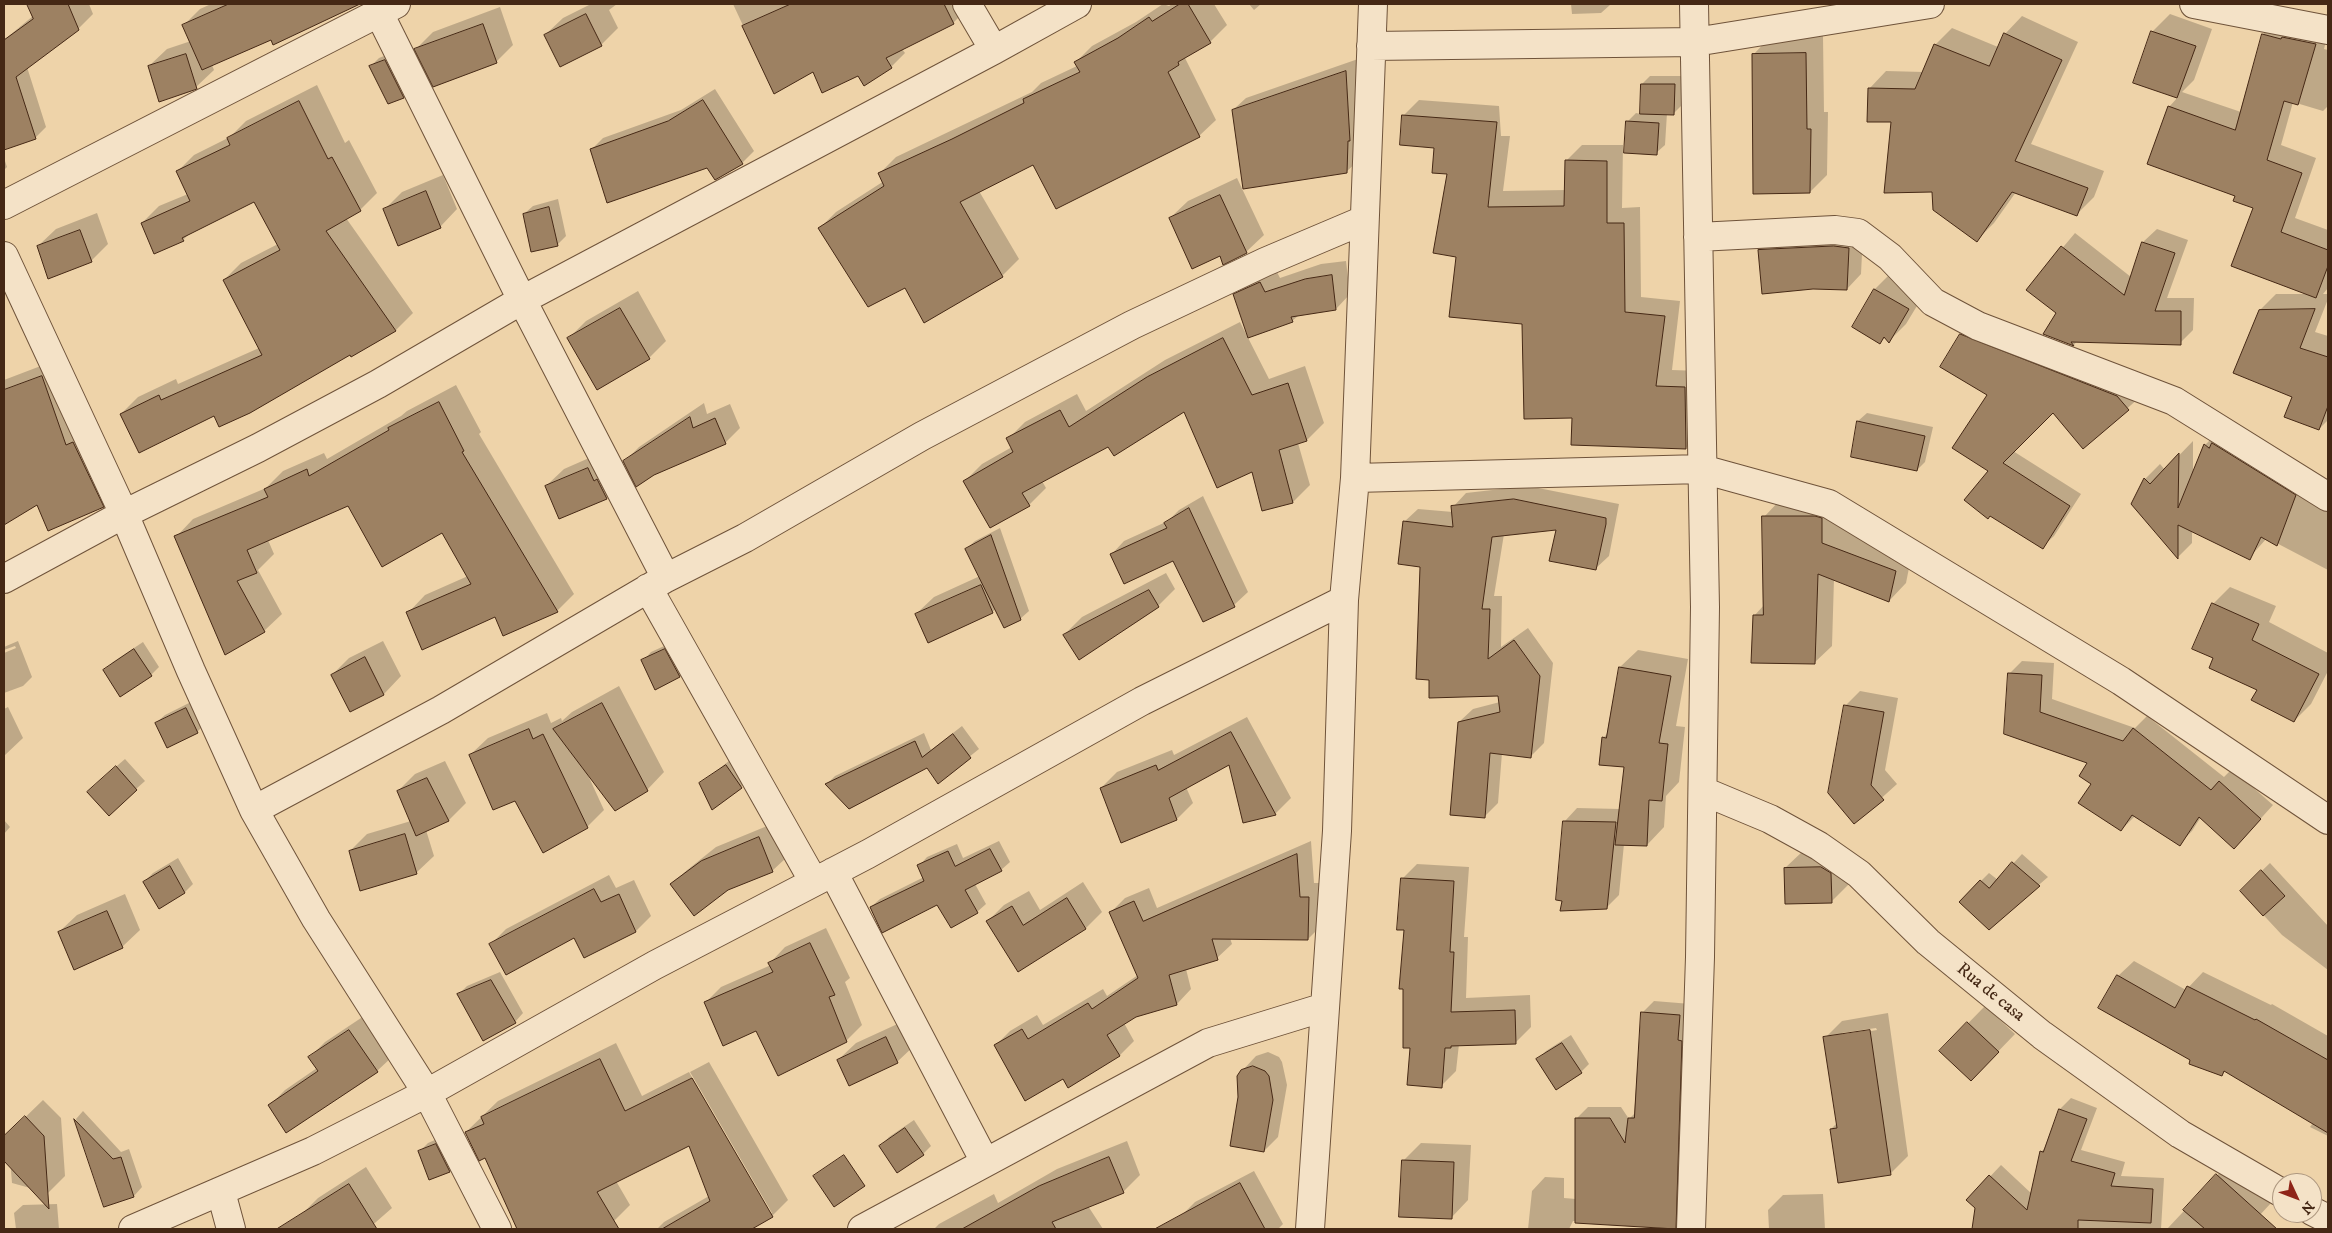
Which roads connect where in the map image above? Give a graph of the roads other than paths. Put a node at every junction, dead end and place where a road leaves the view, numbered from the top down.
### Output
1 (967, 4) edge
2 (1077, 4) edge
3 (1372, 4) edge
4 (1694, 4) edge
5 (1930, 4) edge
6 (2194, 4) edge
7 (388, 8) edge
8 (2328, 30) edge
9 (1695, 42) junction
10 (1371, 46) junction
11 (994, 50) junction
12 (4, 205) edge
13 (1364, 220) junction
14 (1698, 237) junction
15 (4, 256) edge
16 (522, 300) junction
17 (1702, 469) junction
18 (1355, 478) junction
19 (2328, 497) edge
20 (124, 514) junction
21 (4, 579) edge
22 (657, 583) junction
23 (1344, 600) junction
24 (1703, 791) junction
25 (254, 810) junction
26 (2328, 820) edge
27 (823, 877) junction
28 (1324, 1007) junction
29 (427, 1093) junction
30 (986, 1162) junction
31 (2272, 1187) edge
32 (221, 1192) junction
33 (133, 1229) edge
34 (231, 1229) edge
35 (496, 1229) edge
36 (862, 1229) edge
37 (1310, 1229) edge
38 (1691, 1229) edge

1 - 11 street
2 - 11 street
3 - 10 street
4 - 9 street
5 - 9 street
6 - 8 street
7 - 12 street
7 - 16 street
9 - 10 street
9 - 14 street
10 - 13 street
11 - 16 street
13 - 18 street
13 - 22 street
14 - 17 street
14 - 19 street
15 - 20 street
16 - 20 street
16 - 22 street
17 - 18 street
17 - 24 street
17 - 26 street
18 - 23 street
20 - 21 street
20 - 25 street
22 - 25 street
22 - 27 street
23 - 27 street
23 - 28 street
24 - 31 street, Rua de casa
24 - 38 street
25 - 29 street
27 - 29 street
27 - 30 street
28 - 30 street
28 - 37 street
29 - 32 street
29 - 35 street
30 - 36 street
32 - 33 street
32 - 34 street

